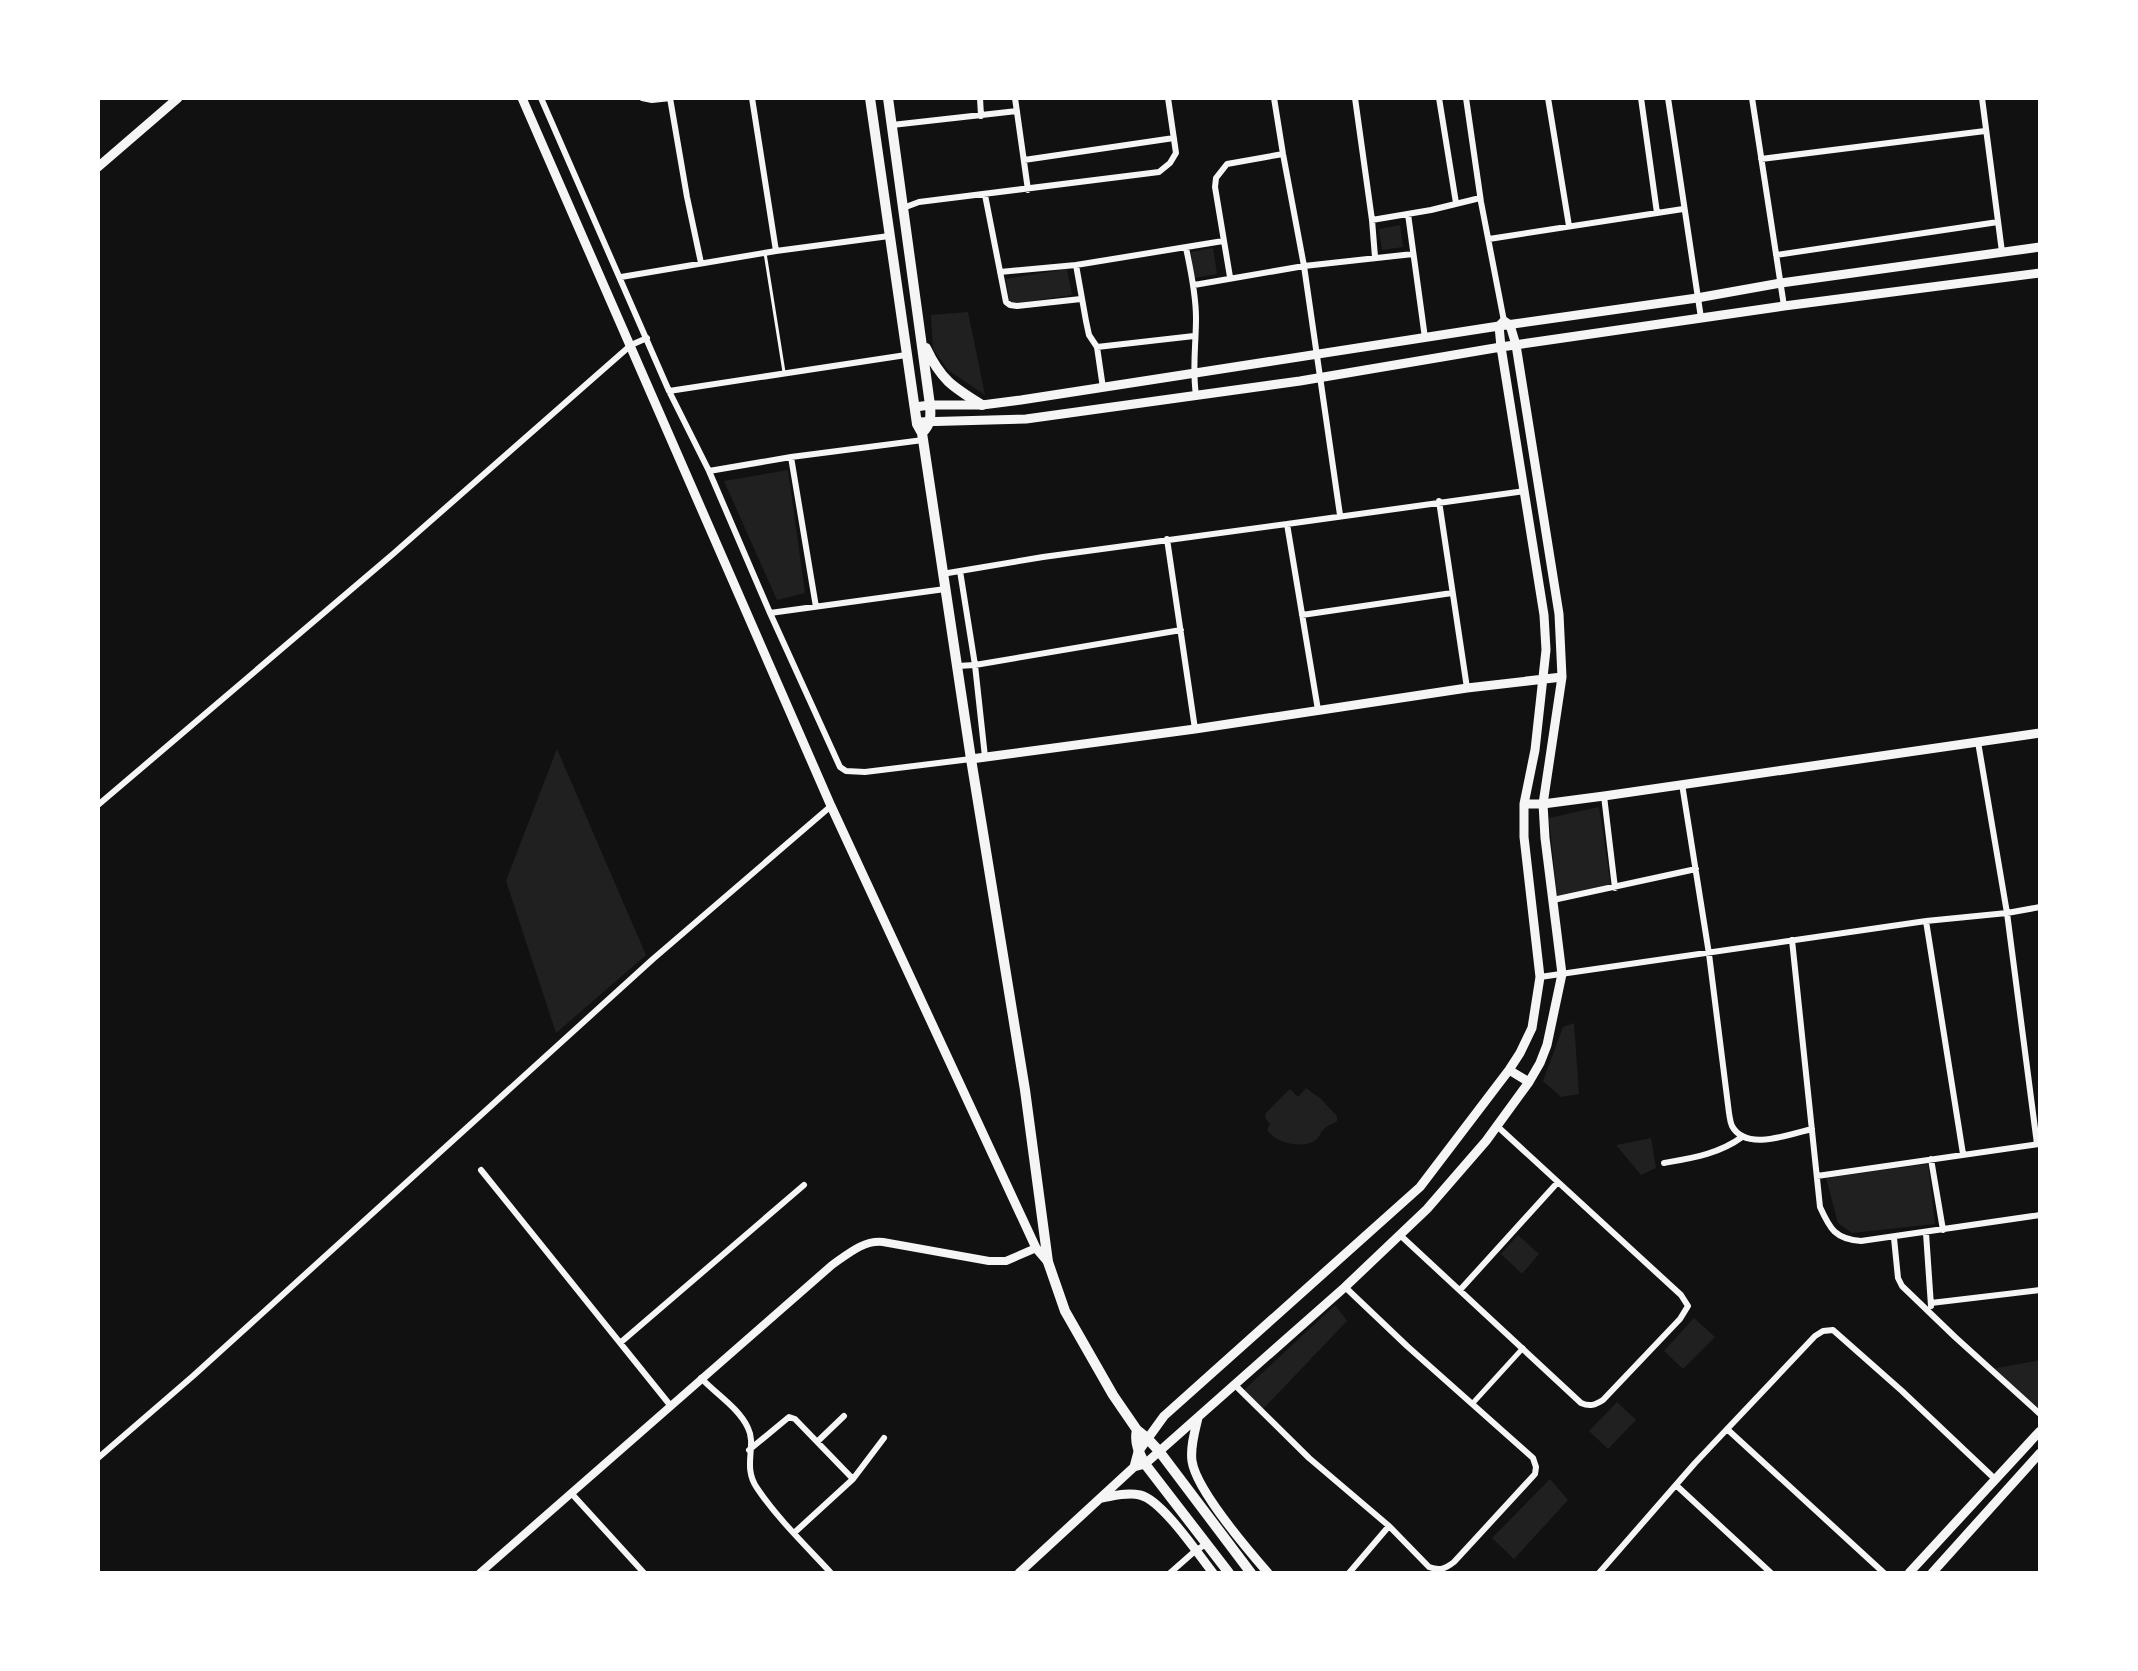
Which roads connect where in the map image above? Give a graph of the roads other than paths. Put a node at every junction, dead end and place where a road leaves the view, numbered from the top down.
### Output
1 (178, 98) edge
2 (522, 98) edge
3 (541, 98) edge
4 (642, 98) edge
5 (670, 98) edge
6 (752, 98) edge
7 (870, 98) edge
8 (888, 98) edge
9 (980, 98) edge
10 (1015, 98) edge
11 (1168, 98) edge
12 (1274, 98) edge
13 (1355, 98) edge
14 (1439, 98) edge
15 (1466, 98) edge
16 (1548, 98) edge
17 (1641, 98) edge
18 (1668, 98) edge
19 (1752, 98) edge
20 (1982, 98) edge
21 (1017, 111) junction
22 (981, 116) junction
23 (892, 125) junction
24 (1985, 131) junction
25 (1174, 138) junction
26 (1283, 154) junction
27 (1761, 159) junction
28 (1024, 160) junction
29 (98, 167) edge
30 (1028, 190) junction
31 (985, 195) junction
32 (1480, 198) junction
33 (1456, 203) junction
34 (902, 208) junction
35 (1683, 209) junction
36 (1657, 213) junction
37 (1408, 214) junction
38 (1372, 220) junction
39 (1998, 222) junction
40 (1569, 226) junction
41 (889, 236) junction
42 (1489, 239) junction
43 (1223, 241) junction
44 (2040, 247) edge
45 (1186, 248) junction
46 (776, 251) junction
47 (2002, 252) junction
48 (765, 253) junction
49 (1413, 254) junction
50 (1776, 255) junction
51 (1375, 257) junction
52 (701, 263) junction
53 (1076, 265) junction
54 (1304, 266) junction
55 (1000, 272) junction
56 (2040, 273) edge
57 (621, 277) junction
58 (1230, 277) junction
59 (1781, 283) junction
60 (1194, 285) junction
61 (1697, 298) junction
62 (1081, 299) junction
63 (1784, 306) junction
64 (1701, 318) junction
65 (1504, 324) junction
66 (1194, 336) junction
67 (647, 338) junction
68 (1425, 338) junction
69 (922, 339) junction
70 (631, 345) junction
71 (1516, 345) junction
72 (1097, 347) junction
73 (1501, 347) junction
74 (1317, 354) junction
75 (906, 355) junction
76 (784, 372) junction
77 (1193, 375) junction
78 (1320, 376) junction
79 (1103, 388) junction
80 (669, 391) junction
81 (1196, 396) junction
82 (930, 405) junction
83 (982, 405) junction
84 (915, 407) junction
85 (930, 421) junction
86 (917, 422) junction
87 (922, 437) junction
88 (791, 457) junction
89 (709, 471) junction
90 (1525, 491) junction
91 (1439, 501) junction
92 (1340, 515) junction
93 (1287, 524) junction
94 (1167, 539) junction
95 (960, 571) junction
96 (942, 574) junction
97 (945, 589) junction
98 (1452, 593) junction
99 (816, 607) junction
100 (770, 613) junction
101 (1302, 615) junction
102 (1181, 630) junction
103 (975, 665) junction
104 (957, 666) junction
105 (1562, 677) junction
106 (1544, 678) junction
107 (1467, 688) junction
108 (1318, 710) junction
109 (1195, 729) junction
110 (2040, 733) edge
111 (1978, 742) junction
112 (985, 757) junction
113 (971, 759) junction
114 (1682, 784) junction
115 (1604, 796) junction
116 (99, 803) edge
117 (1524, 804) junction
118 (1543, 804) junction
119 (831, 806) junction
120 (1696, 869) junction
121 (1615, 888) junction
122 (1553, 900) junction
123 (2040, 907) edge
124 (2007, 913) junction
125 (1926, 921) junction
126 (1792, 940) junction
127 (1709, 954) junction
128 (1562, 974) junction
129 (1540, 977) junction
130 (1509, 1070) junction
131 (1529, 1082) junction
132 (1497, 1126) junction
133 (1812, 1129) junction
134 (1742, 1137) junction
135 (2039, 1144) edge
136 (1963, 1154) junction
137 (1931, 1159) junction
138 (1664, 1163) dead end
139 (481, 1170) dead end
140 (1817, 1176) junction
141 (1558, 1182) junction
142 (804, 1185) dead end
143 (2040, 1215) edge
144 (1943, 1230) junction
145 (1926, 1233) junction
146 (1400, 1235) junction
147 (1894, 1238) junction
148 (1036, 1248) junction
149 (1048, 1262) junction
150 (1345, 1287) junction
151 (1460, 1290) junction
152 (2040, 1290) edge
153 (1931, 1303) junction
154 (1931, 1314) junction
155 (620, 1343) junction
156 (1523, 1348) junction
157 (701, 1378) junction
158 (1235, 1385) junction
159 (1472, 1404) junction
160 (670, 1405) junction
161 (2040, 1414) edge
162 (844, 1416) dead end
163 (1198, 1417) junction
164 (1727, 1429) junction
165 (1137, 1430) junction
166 (2040, 1431) edge
167 (884, 1438) dead end
168 (1147, 1438) junction
169 (818, 1441) junction
170 (749, 1450) junction
171 (1159, 1451) junction
172 (1138, 1452) junction
173 (2040, 1453) edge
174 (98, 1458) edge
175 (1140, 1465) junction
176 (853, 1479) junction
177 (1996, 1480) junction
178 (1677, 1486) junction
179 (572, 1494) junction
180 (1102, 1498) junction
181 (1961, 1517) junction
182 (1389, 1526) junction
183 (1974, 1528) junction
184 (794, 1533) junction
185 (1206, 1544) junction
186 (1195, 1551) junction
187 (1933, 1572) edge
188 (480, 1573) edge
189 (644, 1573) edge
190 (831, 1573) edge
191 (1019, 1573) edge
192 (1170, 1573) edge
193 (1213, 1573) edge
194 (1229, 1573) edge
195 (1251, 1573) edge
196 (1268, 1573) edge
197 (1349, 1573) edge
198 (1599, 1573) edge
199 (1771, 1573) edge
200 (1884, 1573) edge
201 (1909, 1573) edge

1 - 29 main road
2 - 70 main road
3 - 57 street
4 - 5 street
5 - 52 street
6 - 46 street
7 - 41 main road
8 - 23 main road
9 - 22 street
10 - 21 street
11 - 25 street
12 - 26 street
13 - 38 street
14 - 33 street
15 - 32 street
16 - 40 street
17 - 36 street
18 - 35 street
19 - 27 street
20 - 24 street
21 - 22 street
21 - 28 street
22 - 23 street
23 - 34 main road
24 - 27 street
24 - 39 street
25 - 28 street
25 - 30 street
26 - 43 street
26 - 54 street
27 - 50 street
28 - 30 street
30 - 31 street
31 - 34 street
31 - 55 street
32 - 33 street
32 - 42 street
33 - 37 street
34 - 69 main road
35 - 36 street
35 - 61 street
36 - 40 street
37 - 38 street
37 - 49 street
38 - 51 street
39 - 47 street
39 - 50 street
40 - 42 street
41 - 46 street
41 - 75 main road
42 - 65 street
43 - 45 street
43 - 58 street
44 - 47 main road
45 - 53 street
45 - 60 street
46 - 48 street
47 - 59 main road
48 - 52 street
48 - 76 lane
49 - 51 street
49 - 68 street
50 - 59 street
51 - 54 street
52 - 57 street
53 - 55 street
53 - 62 street
54 - 58 street
54 - 74 street
55 - 62 street
56 - 63 main road
57 - 67 street
58 - 60 street
59 - 61 main road
59 - 63 street
60 - 66 street
61 - 64 street
61 - 65 main road
62 - 72 street
63 - 64 main road
64 - 71 main road
65 - 68 main road
65 - 71 main road
65 - 73 main road
66 - 72 street
66 - 77 street
67 - 70 street
67 - 80 street
68 - 74 main road
69 - 82 main road
69 - 83 main road
70 - 116 street
70 - 119 main road
71 - 73 main road
71 - 105 main road
72 - 79 street
73 - 78 main road
73 - 90 main road
74 - 77 main road
74 - 78 street
75 - 76 street
75 - 84 main road
76 - 80 street
77 - 79 main road
77 - 81 street
78 - 81 main road
78 - 92 street
79 - 83 main road
80 - 89 street
81 - 85 main road
82 - 83 main road
82 - 84 main road
82 - 85 main road
84 - 86 main road
85 - 86 main road
85 - 87 main road
86 - 87 main road
87 - 88 street
87 - 96 main road
88 - 89 street
88 - 99 street
89 - 100 street
90 - 91 street
90 - 106 main road
91 - 92 street
91 - 98 street
92 - 93 street
93 - 94 street
93 - 101 street
94 - 95 street
94 - 102 street
95 - 96 street
95 - 103 street
96 - 97 main road
97 - 99 street
97 - 104 main road
98 - 101 street
98 - 107 street
99 - 100 street
100 - 113 street
101 - 108 street
102 - 103 street
102 - 109 street
103 - 104 street
103 - 112 street
104 - 113 main road
105 - 106 main road
105 - 118 main road
106 - 107 main road
106 - 117 main road
107 - 108 main road
108 - 109 main road
109 - 112 main road
110 - 111 main road
111 - 114 main road
111 - 124 street
112 - 113 main road
113 - 149 main road
114 - 115 main road
114 - 120 street
115 - 118 main road
115 - 121 street
117 - 118 main road
117 - 129 main road
118 - 122 main road
119 - 148 main road
119 - 174 street
120 - 121 street
120 - 127 street
121 - 122 street
122 - 128 main road
123 - 124 street
124 - 125 street
124 - 135 street
125 - 126 street
125 - 136 street
126 - 127 street
126 - 133 street
127 - 128 street
127 - 134 street
128 - 129 street
128 - 131 main road
129 - 130 main road
130 - 131 main road
130 - 168 main road
131 - 132 main road
132 - 141 street
132 - 146 main road
133 - 134 street
133 - 140 street
134 - 138 street
135 - 136 street
136 - 137 street
137 - 140 street
137 - 144 street
139 - 155 street
140 - 147 street
141 - 151 street
141 - 156 street
142 - 155 street
143 - 144 street
144 - 145 street
145 - 147 street
145 - 153 street
146 - 150 main road
146 - 151 street
147 - 154 street
148 - 149 main road
148 - 157 street
149 - 165 main road
150 - 158 main road
150 - 159 street
151 - 156 street
152 - 153 street
153 - 154 street
154 - 161 street
155 - 160 street
156 - 159 street
157 - 160 street
157 - 170 street
158 - 163 main road
158 - 182 street
159 - 182 street
160 - 179 street
162 - 169 street
163 - 171 main road
163 - 196 main road
164 - 177 street
164 - 178 street
164 - 200 street
165 - 168 main road
165 - 172 main road
166 - 177 main road
167 - 176 street
168 - 171 main road
168 - 172 main road
169 - 170 street
169 - 176 street
170 - 184 street
171 - 175 main road
171 - 195 main road
172 - 175 main road
173 - 183 main road
175 - 180 main road
175 - 185 main road
176 - 184 street
177 - 181 main road
178 - 198 street
178 - 199 street
179 - 188 street
179 - 189 street
180 - 186 main road
180 - 191 main road
181 - 183 street
181 - 201 main road
182 - 197 street
183 - 187 main road
184 - 190 street
185 - 186 street
185 - 194 main road
186 - 192 street
186 - 193 main road

